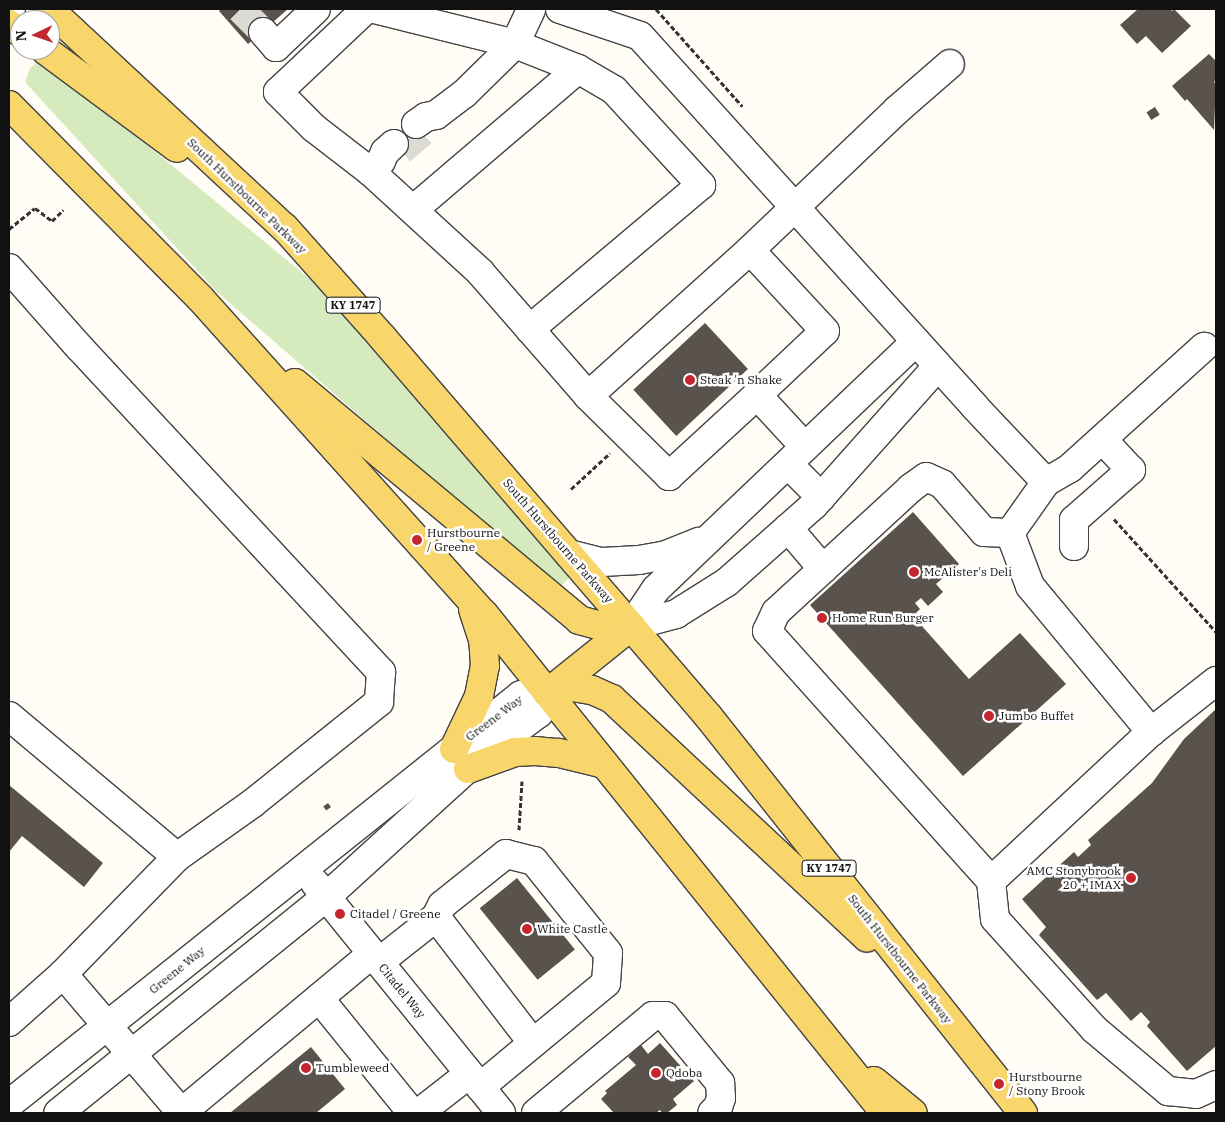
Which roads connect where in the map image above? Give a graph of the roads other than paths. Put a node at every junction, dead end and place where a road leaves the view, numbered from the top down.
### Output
1 (49, 9) edge
2 (316, 9) edge
3 (366, 9) edge
4 (374, 9) edge
5 (531, 9) edge
6 (560, 9) edge
7 (263, 32) tunnel mouth
8 (515, 44) junction
9 (58, 60) edge
10 (950, 64) dead end
11 (578, 69) junction
12 (9, 105) edge
13 (425, 124) tunnel mouth
14 (796, 208) junction
15 (413, 210) junction
16 (285, 228) junction
17 (750, 250) junction
18 (9, 268) edge
19 (224, 325) junction
20 (530, 329) junction
21 (916, 341) junction
22 (1204, 347) dead end
23 (938, 366) junction
24 (757, 395) junction
25 (588, 396) junction
26 (1102, 439) junction
27 (797, 455) junction
28 (1046, 482) junction
29 (821, 497) junction
30 (788, 528) junction
31 (1010, 533) junction
32 (712, 537) junction
33 (1074, 546) dead end
34 (569, 554) junction
35 (823, 569) junction
36 (468, 596) junction
37 (631, 626) junction
38 (1216, 680) edge
39 (548, 693) junction
40 (9, 716) edge
41 (1151, 732) junction
42 (461, 759) junction
43 (604, 764) junction
44 (177, 857) junction
45 (304, 869) junction
46 (991, 881) junction
47 (326, 897) junction
48 (436, 917) junction
49 (376, 958) junction
50 (62, 974) junction
51 (319, 998) junction
52 (935, 1002) junction
53 (9, 1022) edge
54 (108, 1024) junction
55 (532, 1042) junction
56 (832, 1047) junction
57 (132, 1054) junction
58 (474, 1081) junction
59 (1216, 1085) edge
60 (9, 1104) edge
61 (58, 1113) edge
62 (181, 1113) edge
63 (412, 1113) edge
64 (419, 1113) edge
65 (501, 1113) edge
66 (536, 1113) edge
67 (712, 1113) edge
68 (885, 1113) edge
69 (913, 1113) edge
70 (1023, 1113) edge

1 - 16 main road, South Hurstbourne Parkway / KY 1747
2 - 7 street
3 - 15 street
4 - 8 street
5 - 8 street
6 - 14 street
8 - 11 street
8 - 13 street
9 - 16 main road
10 - 14 street
11 - 15 street
11 - 20 street
12 - 19 main road
14 - 17 street
14 - 21 street
15 - 20 street
16 - 34 main road, South Hurstbourne Parkway / KY 1747
17 - 24 street
17 - 25 street
18 - 44 street
19 - 36 main road
19 - 37 main road
20 - 25 street
21 - 23 street
21 - 27 street
22 - 26 street
23 - 28 street
23 - 29 street
24 - 25 street
24 - 27 street
26 - 28 street
26 - 33 street
27 - 29 street
27 - 32 street
28 - 31 street
29 - 30 street
30 - 35 street
30 - 37 street
31 - 35 street
31 - 41 street
32 - 34 street
32 - 37 street
34 - 37 main road, South Hurstbourne Parkway / KY 1747
35 - 46 street
36 - 39 main road
36 - 42 main road
37 - 39 main road
37 - 52 main road, South Hurstbourne Parkway / KY 1747
38 - 41 street
39 - 42 street, Greene Way
39 - 43 main road
39 - 52 main road
40 - 44 street
41 - 46 street
42 - 43 main road
42 - 45 street, Greene Way
42 - 47 street, Greene Way
43 - 56 main road
44 - 50 street
45 - 47 street, Citadel Way
45 - 54 street, Greene Way
46 - 59 street
47 - 49 street, Citadel Way
47 - 57 street, Greene Way
48 - 49 street
48 - 55 street
48 - 55 street
49 - 51 street
49 - 58 street, Citadel Way
50 - 53 street
50 - 54 street
51 - 62 street
51 - 63 street
52 - 70 main road, South Hurstbourne Parkway / KY 1747
54 - 57 street
54 - 60 street, Greene Way
55 - 58 street
56 - 68 main road
56 - 69 main road
57 - 61 street, Greene Way
57 - 62 street
58 - 64 street
58 - 65 street, Citadel Way
66 - 67 street

